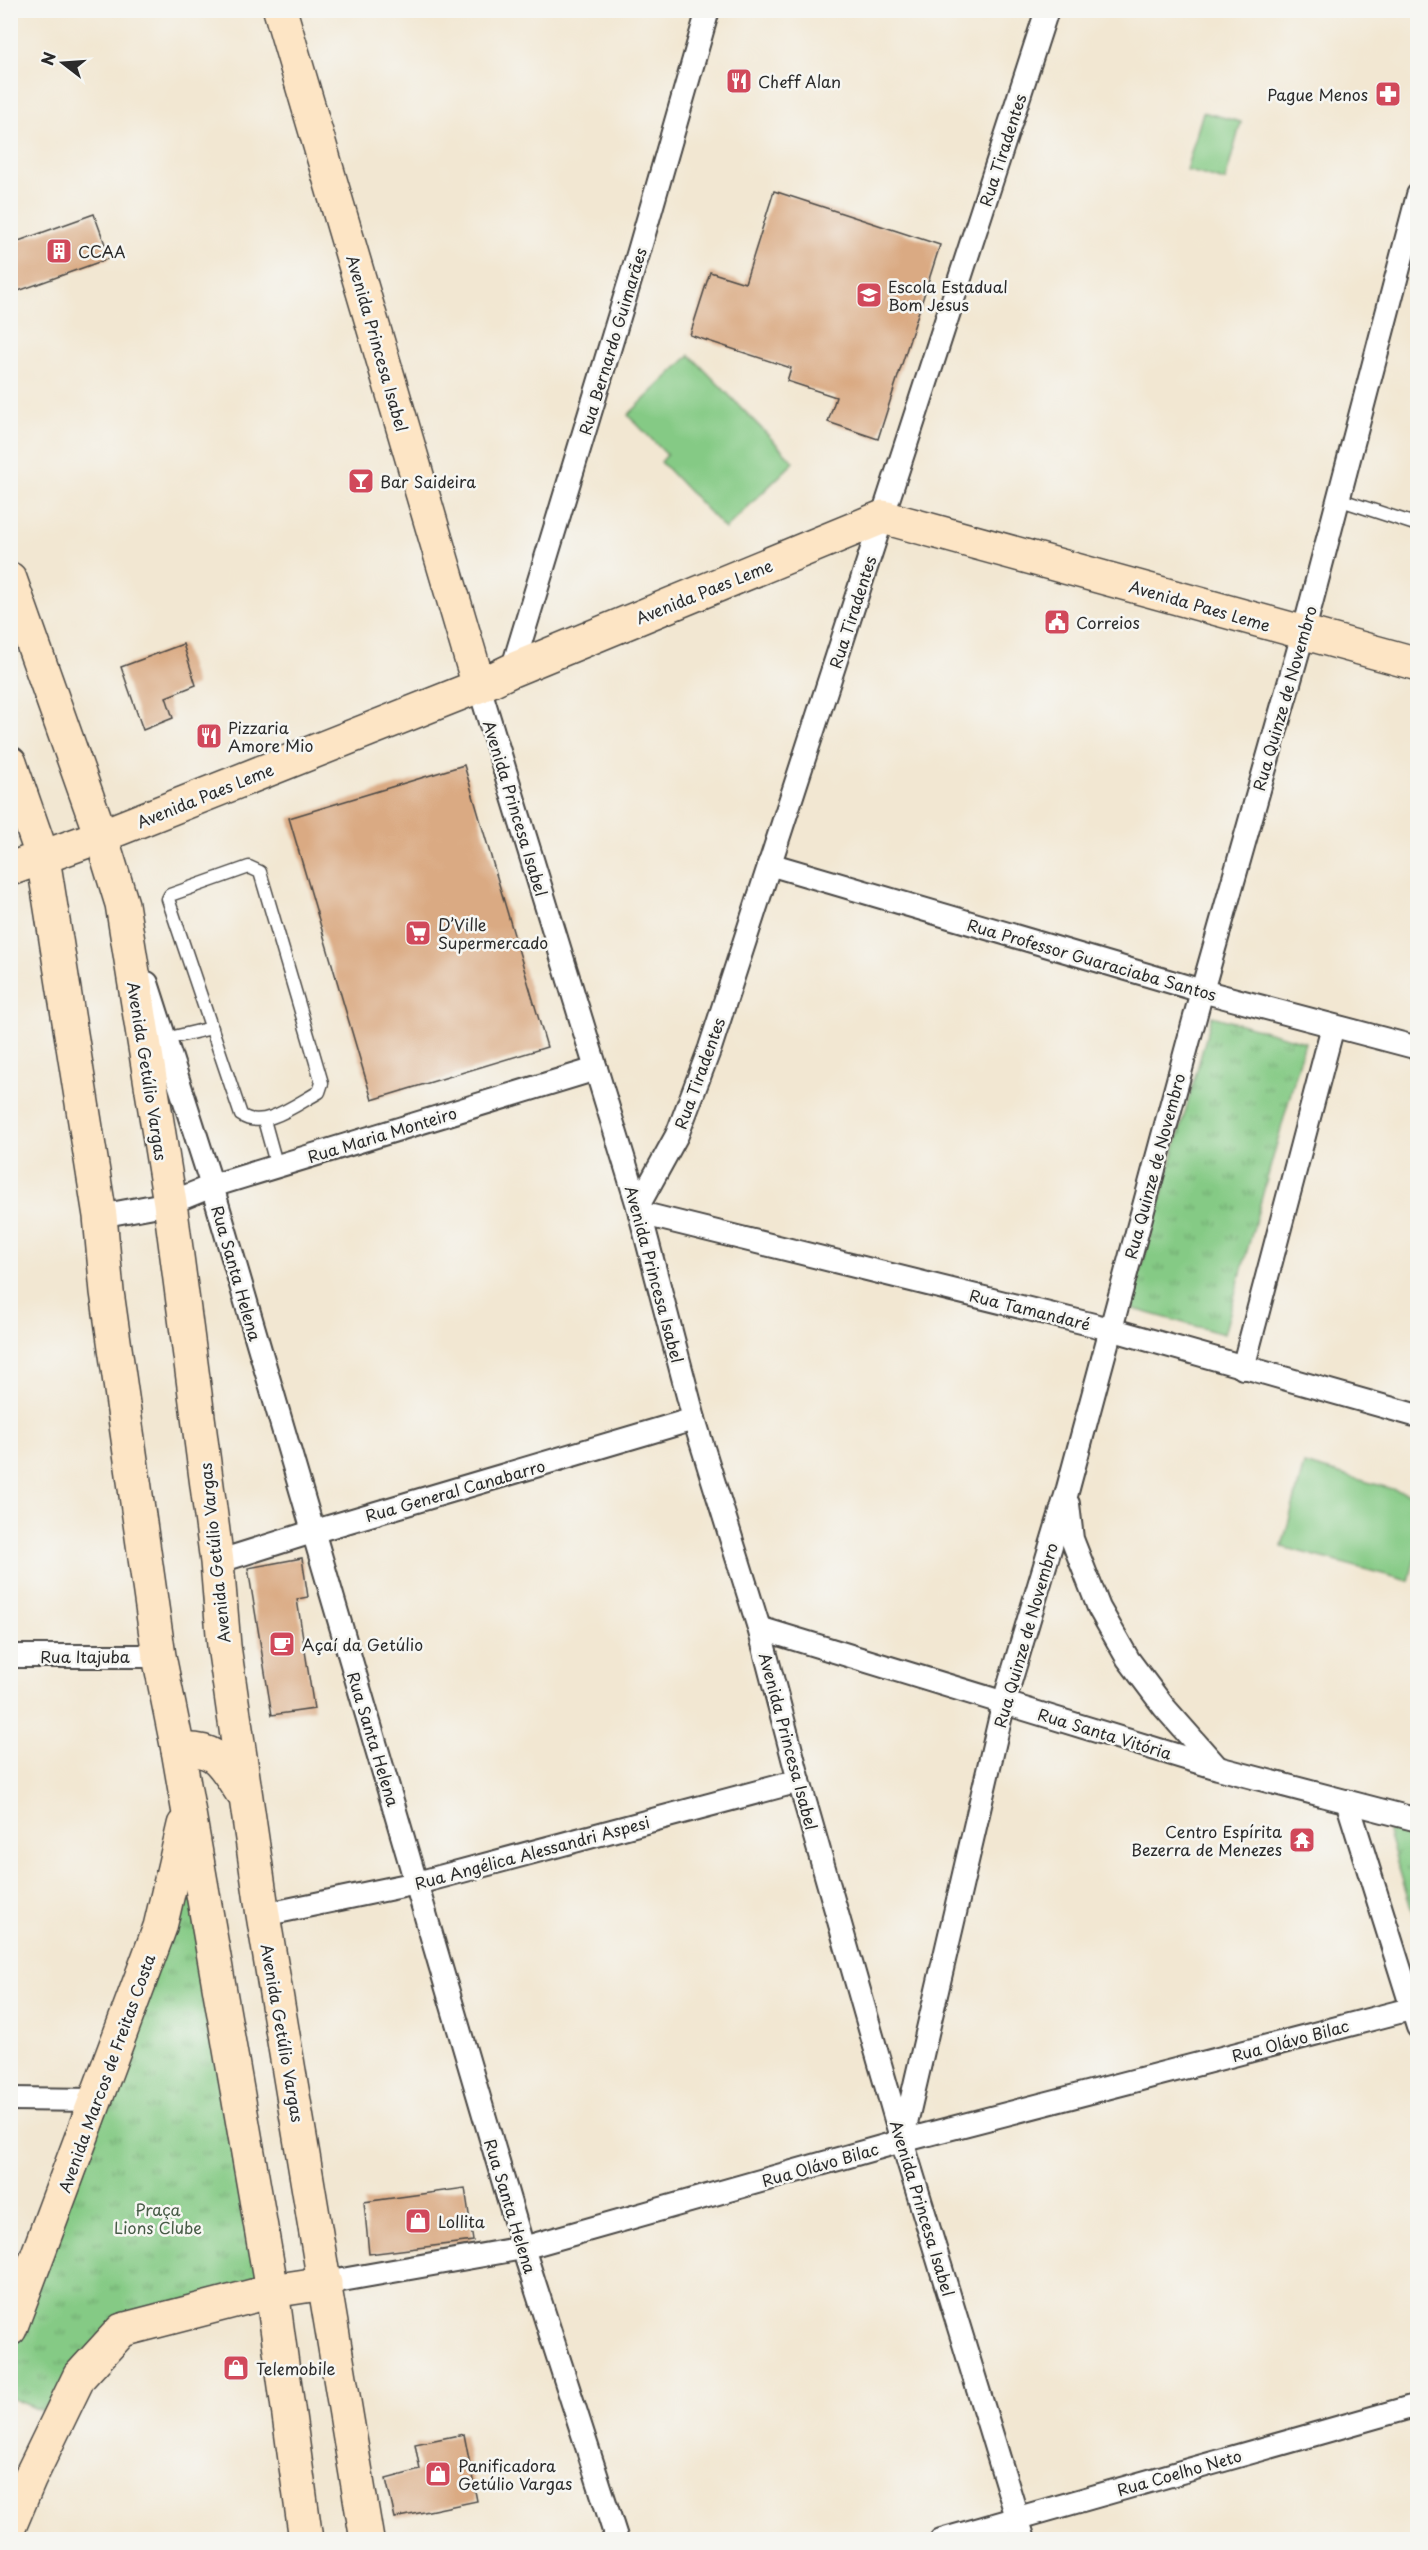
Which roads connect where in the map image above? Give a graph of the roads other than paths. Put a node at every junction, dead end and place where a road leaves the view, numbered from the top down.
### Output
1 (280, 10) edge
2 (708, 10) edge
3 (1047, 10) edge
4 (1418, 195) edge
5 (1338, 499) junction
6 (884, 517) junction
7 (1418, 525) edge
8 (10, 579) edge
9 (1303, 634) junction
10 (1418, 664) edge
11 (512, 670) junction
12 (478, 686) junction
13 (10, 763) edge
14 (101, 836) junction
15 (10, 855) edge
16 (43, 858) junction
17 (768, 864) junction
18 (10, 869) edge
19 (122, 904) junction
20 (1202, 992) junction
21 (1333, 1026) junction
22 (212, 1028) junction
23 (165, 1039) junction
24 (1418, 1048) edge
25 (596, 1069) junction
26 (264, 1120) junction
27 (277, 1167) junction
28 (212, 1186) junction
29 (170, 1203) junction
30 (639, 1209) junction
31 (100, 1216) junction
32 (1110, 1329) junction
33 (1243, 1368) junction
34 (1418, 1416) edge
35 (694, 1419) junction
36 (1067, 1492) junction
37 (312, 1532) junction
38 (217, 1562) junction
39 (759, 1628) junction
40 (10, 1656) edge
41 (159, 1656) junction
42 (1004, 1702) junction
43 (178, 1750) junction
44 (1218, 1768) junction
45 (799, 1781) junction
46 (246, 1797) junction
47 (1347, 1801) junction
48 (187, 1812) junction
49 (1418, 1820) edge
50 (417, 1883) junction
51 (263, 1915) junction
52 (1416, 2014) edge
53 (10, 2099) edge
54 (97, 2100) junction
55 (902, 2141) junction
56 (523, 2248) junction
57 (326, 2283) junction
58 (272, 2291) junction
59 (10, 2329) edge
60 (1418, 2405) edge
61 (1017, 2517) junction
62 (10, 2525) edge
63 (306, 2540) edge
64 (367, 2540) edge
65 (617, 2540) edge
66 (940, 2540) edge
67 (1024, 2540) edge

1 - 12 main road, Avenida Princesa Isabel
2 - 11 street, Rua Bernardo Guimarães
3 - 6 street, Rua Tiradentes
4 - 5 street, Rua Quinze de Novembro
5 - 7 lane
5 - 9 street, Rua Quinze de Novembro
6 - 9 main road, Avenida Paes Leme
6 - 11 main road, Avenida Paes Leme
6 - 17 street, Rua Tiradentes
8 - 14 main road, Avenida Getúlio Vargas
9 - 10 main road, Avenida Paes Leme
9 - 20 street, Rua Quinze de Novembro
11 - 12 main road, Avenida Paes Leme
12 - 14 main road, Avenida Paes Leme
12 - 25 street, Avenida Princesa Isabel
13 - 16 main road
14 - 16 main road, Avenida Paes Leme
14 - 19 main road, Avenida Getúlio Vargas
15 - 16 street
16 - 18 main road, Avenida Paes Leme
16 - 31 main road
17 - 20 street, Rua Professor Guaraciaba Santos
17 - 30 street, Rua Tiradentes
19 - 23 street, Rua Santa Helena
19 - 29 main road, Avenida Getúlio Vargas
20 - 21 street, Rua Professor Guaraciaba Santos
20 - 32 street, Rua Quinze de Novembro
21 - 24 street, Rua Professor Guaraciaba Santos
21 - 33 street
22 - 23 lane
22 - 26 lane
22 - 26 lane
23 - 28 street, Rua Santa Helena
25 - 27 street, Rua Maria Monteiro
25 - 30 street, Avenida Princesa Isabel
26 - 27 lane
27 - 28 street, Rua Maria Monteiro
28 - 29 street, Rua Maria Monteiro
28 - 37 street, Rua Santa Helena
29 - 31 street, Rua Maria Monteiro
29 - 38 main road, Avenida Getúlio Vargas
30 - 32 street, Rua Tamandaré
30 - 35 street, Avenida Princesa Isabel
31 - 41 main road
32 - 33 street, Rua Tamandaré
32 - 36 street, Rua Quinze de Novembro
33 - 34 street, Rua Tamandaré
35 - 37 street, Rua General Canabarro
35 - 39 street, Avenida Princesa Isabel
36 - 42 street, Rua Quinze de Novembro
36 - 44 street
37 - 38 street, Rua General Canabarro
37 - 50 street, Rua Santa Helena
38 - 46 main road, Avenida Getúlio Vargas
39 - 42 street, Rua Santa Vitória
39 - 45 street, Avenida Princesa Isabel
40 - 41 street, Rua Itajuba
41 - 43 main road
42 - 44 street, Rua Santa Vitória
42 - 55 street, Rua Quinze de Novembro
43 - 46 main road
43 - 48 main road
44 - 47 street, Rua Santa Vitória
45 - 50 street, Rua Angélica Alessandri Aspesi
45 - 55 street, Avenida Princesa Isabel
46 - 51 main road, Avenida Getúlio Vargas
47 - 49 street, Rua Santa Vitória
47 - 52 street
48 - 54 main road, Avenida Marcos de Freitas Costa
48 - 58 main road
50 - 51 street, Rua Angélica Alessandri Aspesi
50 - 56 street, Rua Santa Helena
51 - 57 main road, Avenida Getúlio Vargas
52 - 55 street, Rua Olávo Bilac
53 - 54 street
54 - 59 main road, Avenida Marcos de Freitas Costa
55 - 56 street, Rua Olávo Bilac
55 - 61 street, Avenida Princesa Isabel
56 - 57 street, Rua Olávo Bilac
56 - 65 street, Rua Santa Helena
57 - 58 main road
57 - 64 main road, Avenida Getúlio Vargas
58 - 62 main road
58 - 63 main road
60 - 61 street, Rua Coelho Neto
61 - 66 street, Rua Coelho Neto
61 - 67 street, Avenida Princesa Isabel

